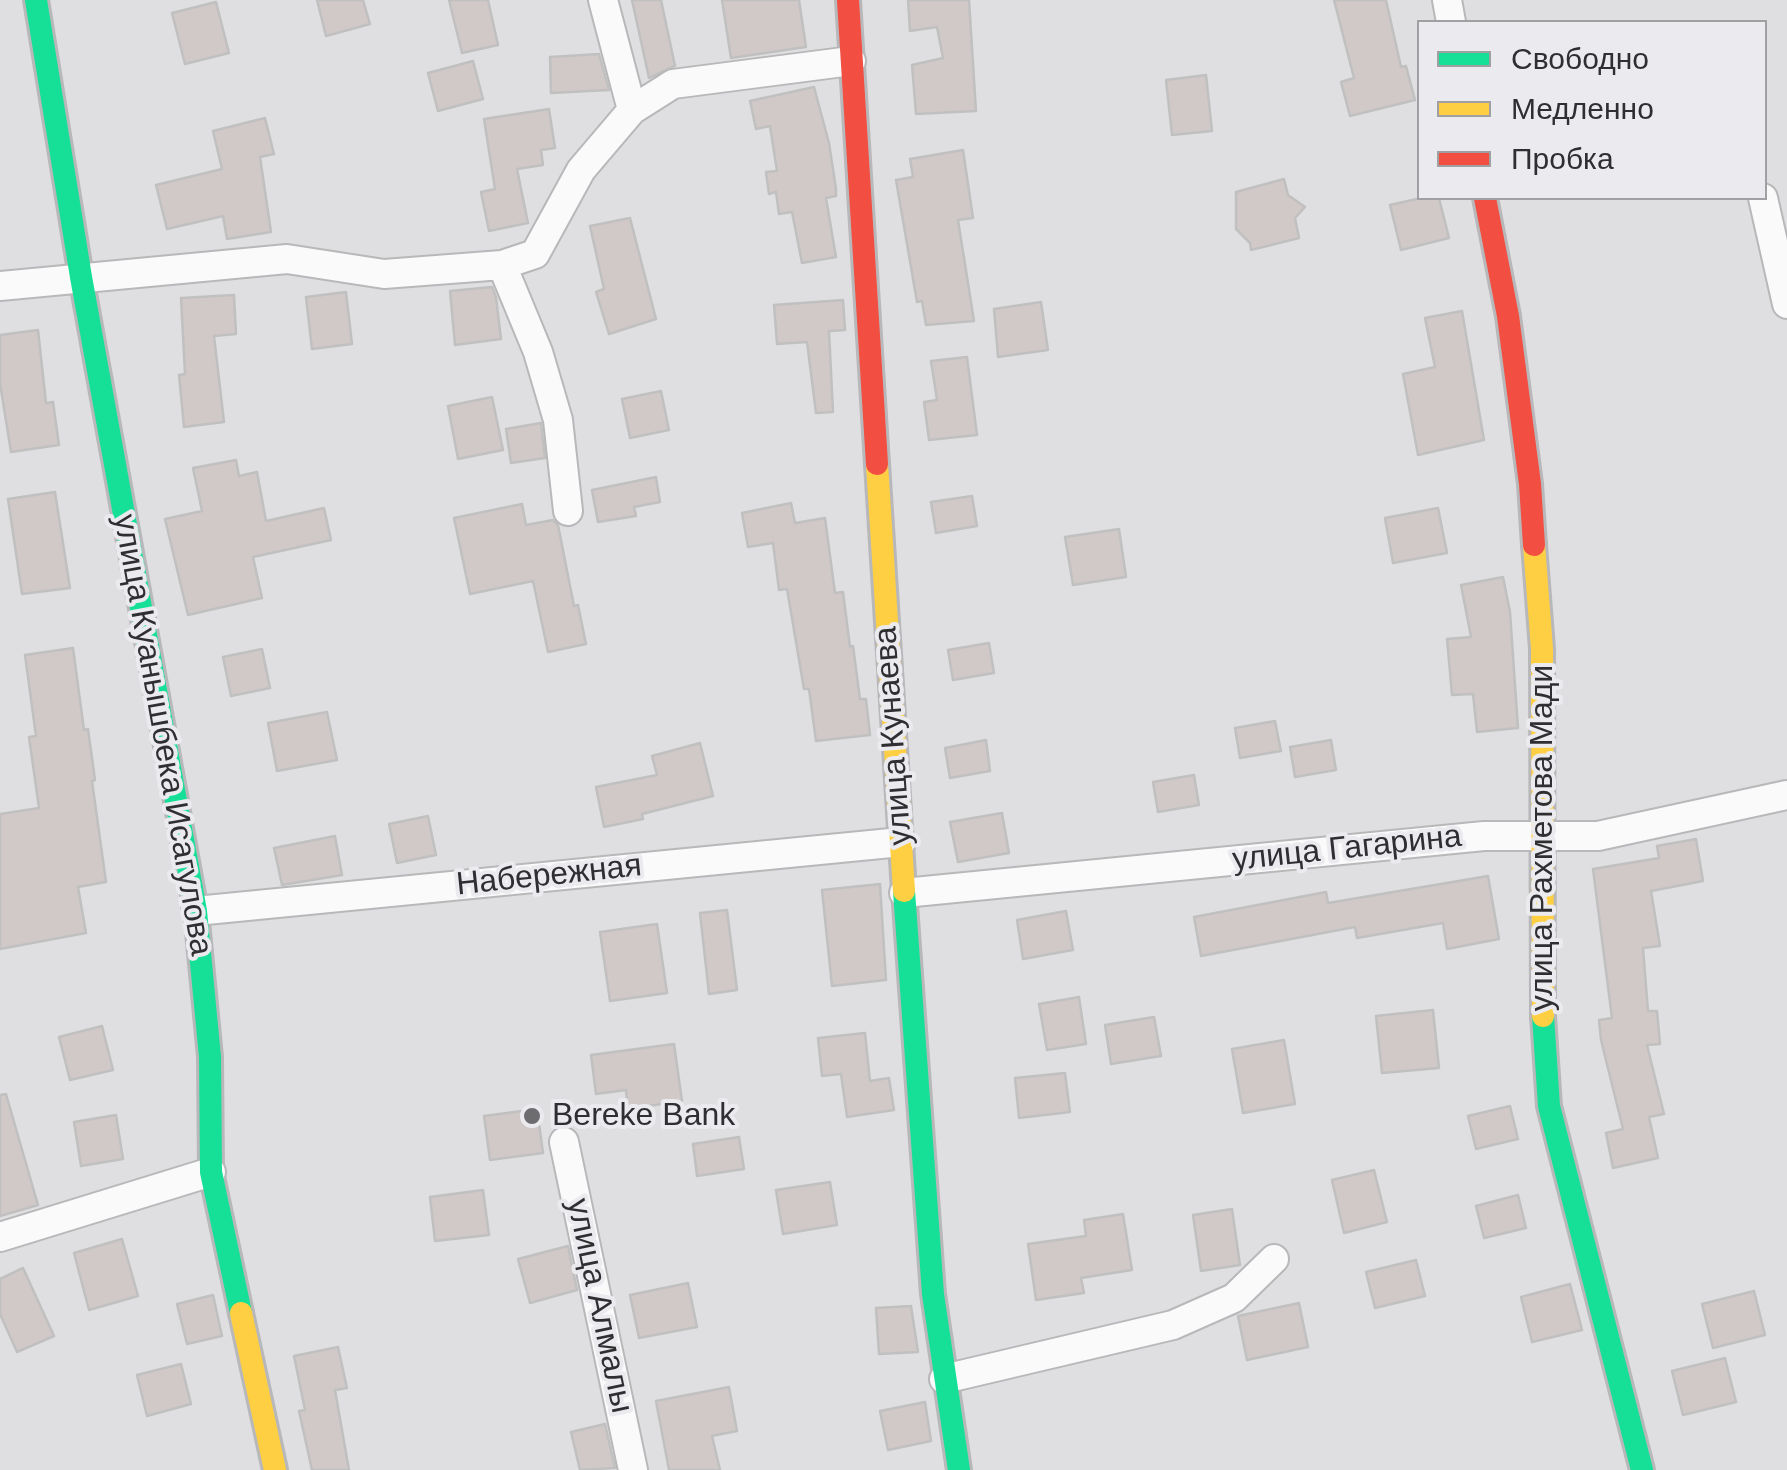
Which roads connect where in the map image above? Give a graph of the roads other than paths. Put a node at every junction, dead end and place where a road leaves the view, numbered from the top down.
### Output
1 (36, 0) edge
2 (604, 0) edge
3 (848, 0) edge
4 (851, 61) junction
5 (632, 110) junction
6 (1485, 200) edge
7 (1762, 200) edge
8 (502, 265) junction
9 (81, 277) junction
10 (0, 286) edge
11 (1787, 304) edge
12 (568, 511) dead end
13 (1787, 795) edge
14 (1542, 834) junction
15 (901, 842) junction
16 (904, 893) junction
17 (196, 911) junction
18 (564, 1142) dead end
19 (211, 1172) junction
20 (0, 1236) edge
21 (1274, 1259) dead end
22 (944, 1379) junction
23 (276, 1470) edge
24 (633, 1470) edge
25 (959, 1470) edge
26 (1642, 1470) edge

1 - 9 street, улица Куанышбека Исагулова
2 - 5 street
3 - 4 street, улица Кунаева
4 - 5 street
4 - 15 street, улица Кунаева
5 - 8 street
6 - 14 street, улица Рахметова Мади
7 - 11 street
8 - 9 street
8 - 12 street
9 - 10 street
9 - 17 street, улица Куанышбека Исагулова
13 - 14 street, улица Гагарина
14 - 16 street, улица Гагарина
14 - 26 street, улица Рахметова Мади
15 - 16 street, улица Кунаева
15 - 17 street, Набережная
16 - 22 street, улица Кунаева
17 - 19 street, улица Куанышбека Исагулова
18 - 24 street, улица Алмалы
19 - 20 street
19 - 23 street, улица Куанышбека Исагулова
21 - 22 street
22 - 25 street, улица Кунаева

